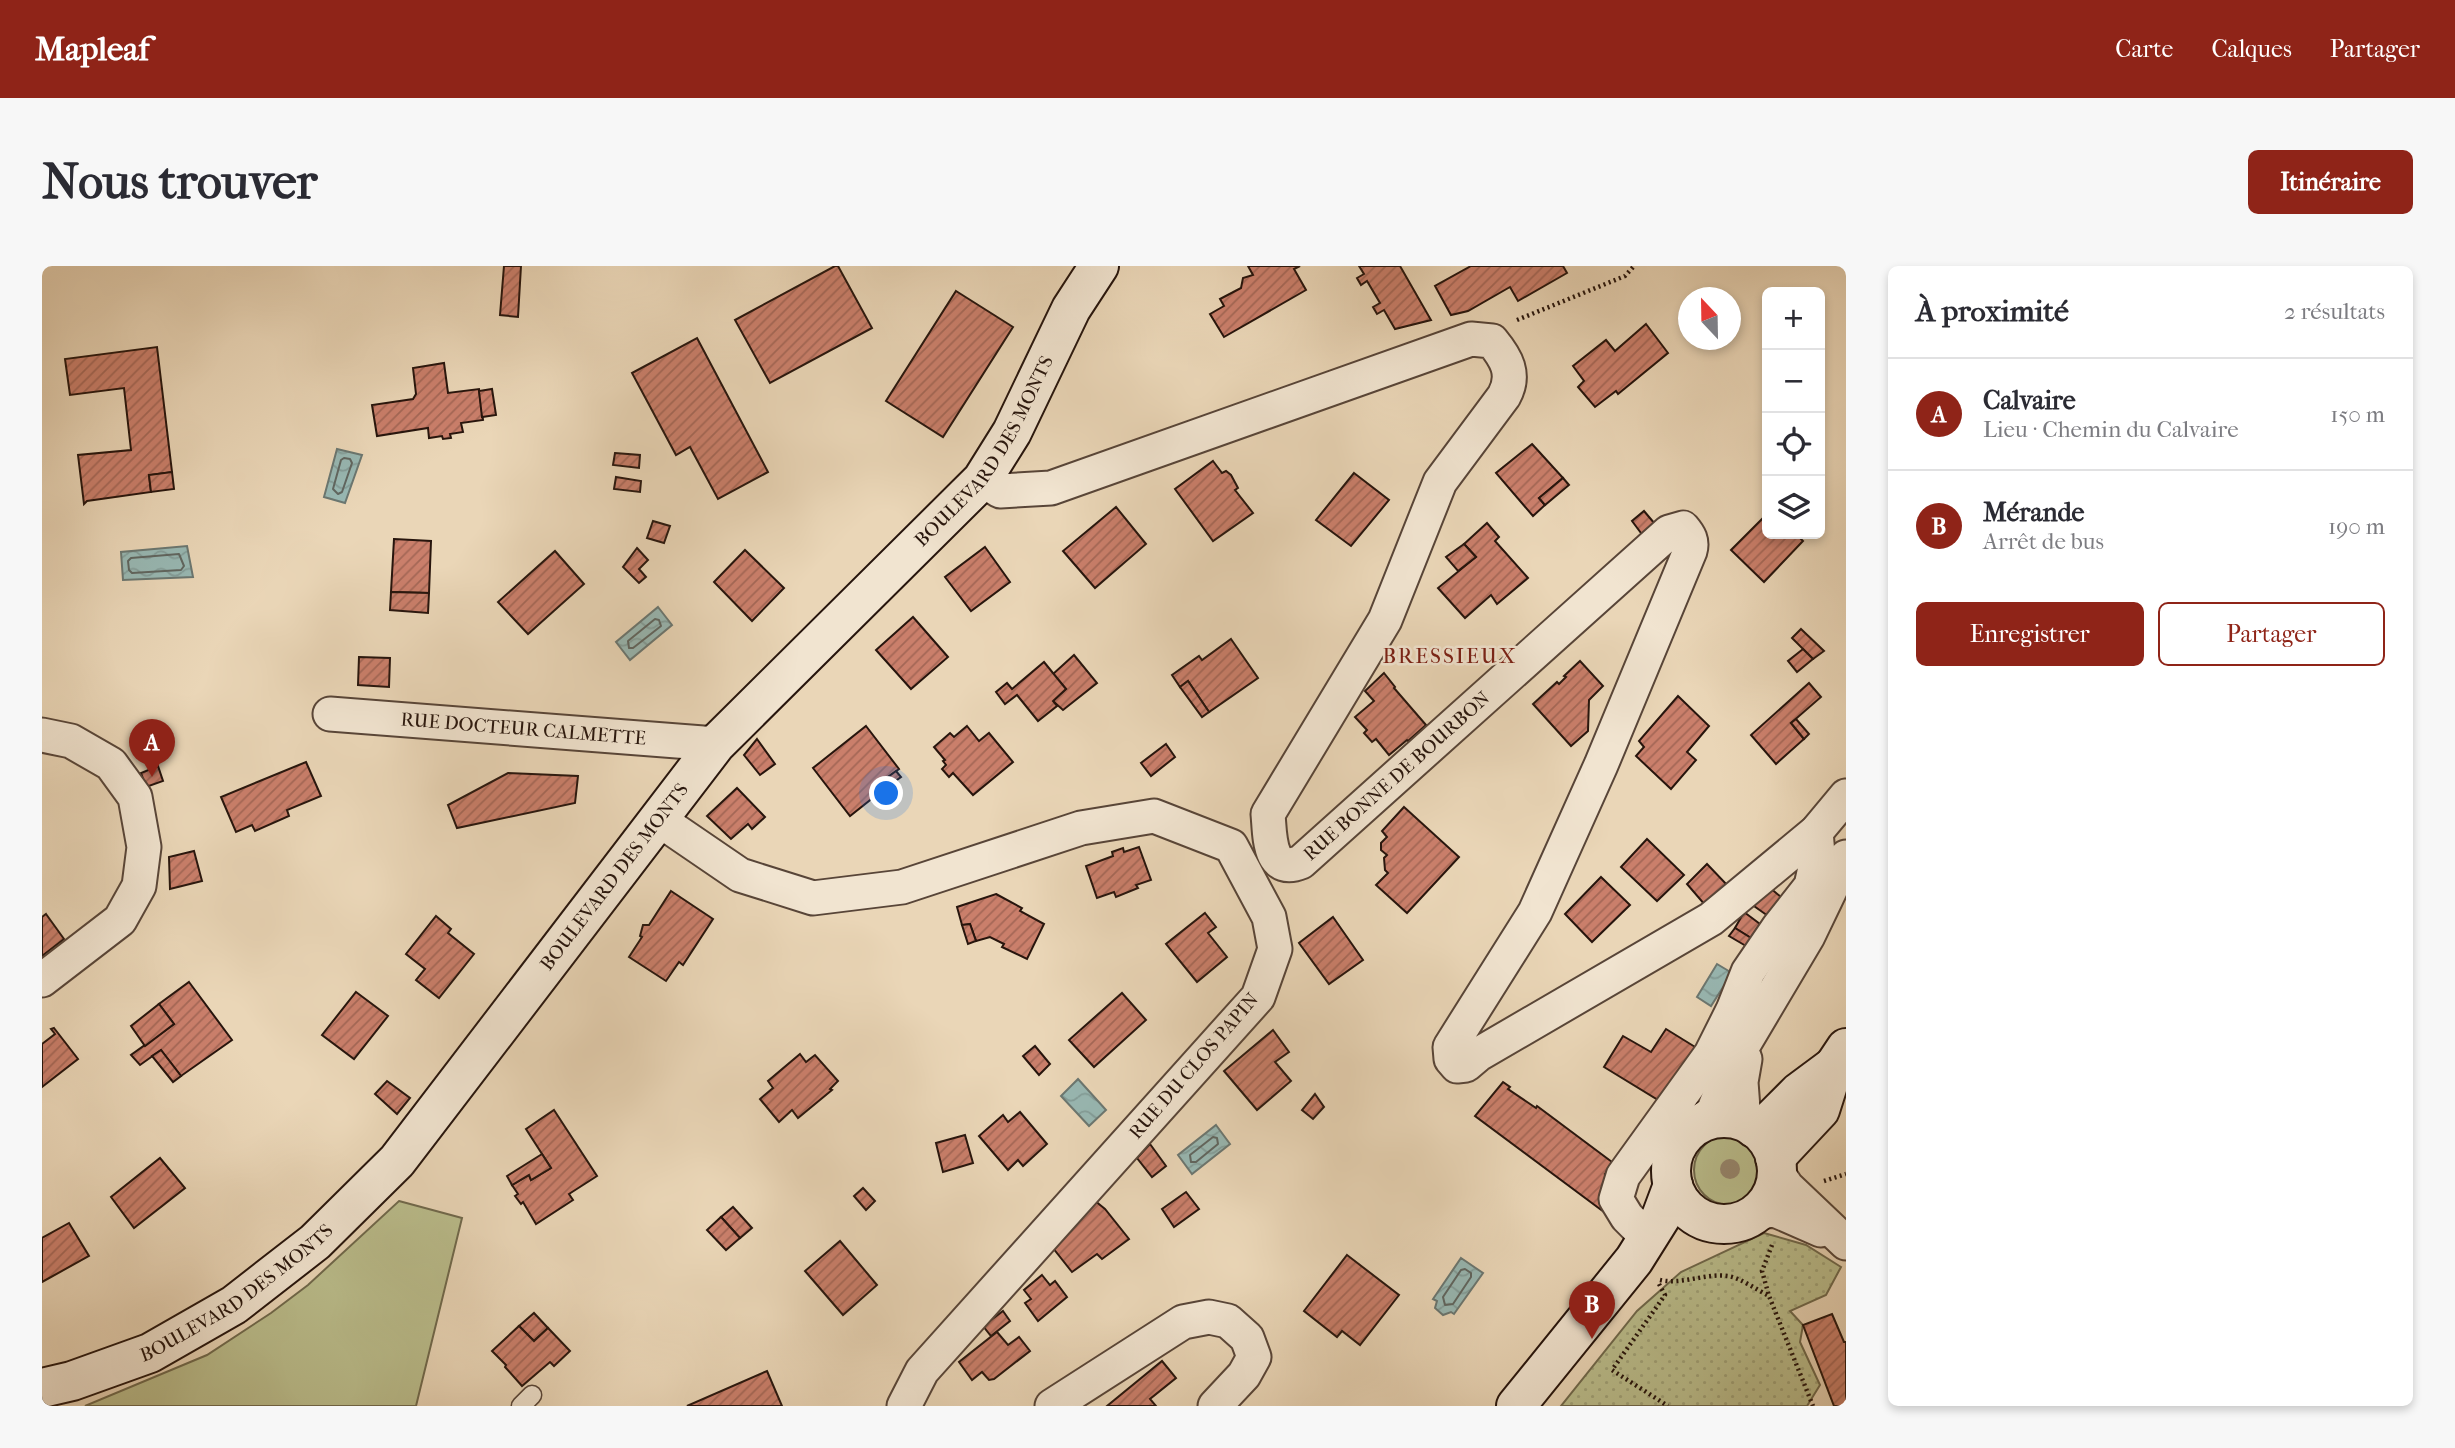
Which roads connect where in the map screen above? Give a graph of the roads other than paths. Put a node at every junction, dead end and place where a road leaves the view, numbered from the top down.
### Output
1 (1099, 266) edge
2 (982, 480) junction
3 (330, 714) dead end
4 (42, 735) edge
5 (716, 744) junction
6 (1846, 796) edge
7 (658, 819) junction
8 (1816, 832) junction
9 (1270, 849) junction
10 (1846, 857) edge
11 (1252, 886) junction
12 (42, 980) edge
13 (1746, 1043) junction
14 (1840, 1057) edge
15 (1749, 1125) junction
16 (1696, 1126) junction
17 (1776, 1165) junction
18 (1673, 1185) junction
19 (1700, 1219) junction
20 (1767, 1223) junction
21 (1844, 1242) edge
22 (1641, 1249) junction
23 (42, 1388) edge
24 (904, 1406) edge
25 (1052, 1406) edge
26 (1215, 1406) edge
27 (1516, 1406) edge

1 - 2 street, BOULEVARD DES MONTS
2 - 5 street, BOULEVARD DES MONTS
2 - 9 street, RUE BONNE DE BOURBON
3 - 5 street, RUE DOCTEUR CALMETTE
4 - 12 street
5 - 7 street, BOULEVARD DES MONTS
6 - 8 street, RUE BONNE DE BOURBON
7 - 11 street, RUE DU CLOS PAPIN
7 - 23 street, BOULEVARD DES MONTS
8 - 9 street, RUE BONNE DE BOURBON
8 - 22 street
9 - 11 street
10 - 13 street
11 - 24 street, RUE DU CLOS PAPIN
13 - 15 street
13 - 16 street
14 - 15 street
14 - 17 street
15 - 16 street
15 - 17 street
16 - 18 street
17 - 20 street
17 - 21 street
18 - 19 street
18 - 22 street
19 - 20 street
19 - 22 street
20 - 21 street
22 - 27 street
25 - 26 street

